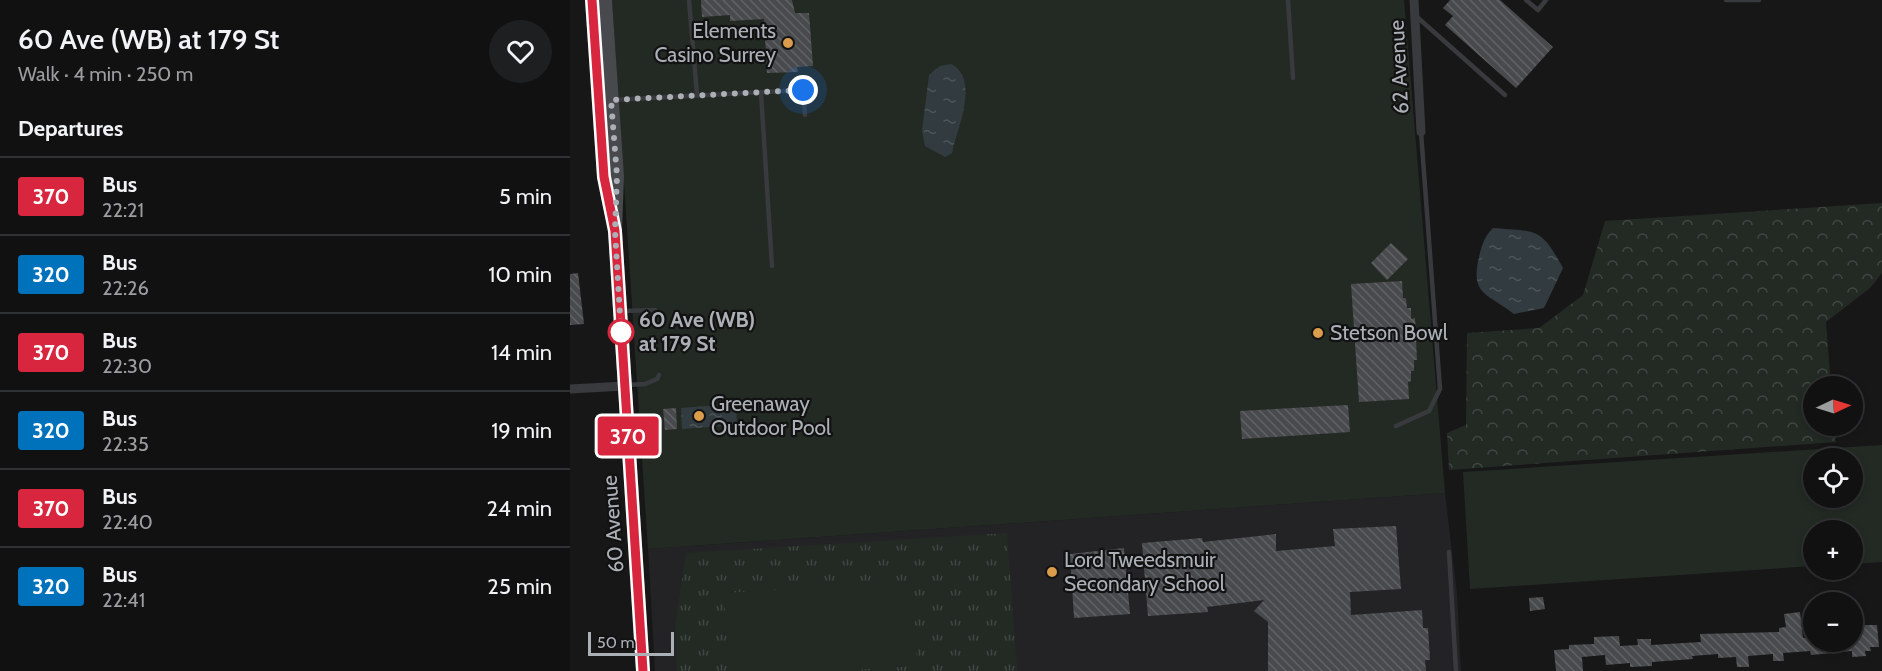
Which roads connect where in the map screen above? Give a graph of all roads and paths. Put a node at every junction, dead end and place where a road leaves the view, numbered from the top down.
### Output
1 (592, 0) edge
2 (605, 0) edge
3 (689, 0) edge
4 (1288, 0) edge
5 (1414, 0) edge
6 (1526, 0) edge
7 (1546, 0) edge
8 (1726, 0) edge
9 (1759, 0) edge
10 (1414, 15) junction
11 (1293, 78) dead end
12 (761, 93) junction
13 (697, 95) junction
14 (1505, 95) dead end
15 (611, 100) junction
16 (805, 116) dead end
17 (1421, 132) joint
18 (615, 231) junction
19 (772, 266) dead end
20 (655, 310) dead end
21 (620, 311) junction
22 (659, 375) dead end
23 (625, 386) junction
24 (570, 390) edge
25 (1396, 426) dead end
26 (1449, 552) dead end
27 (643, 671) edge
28 (1456, 671) edge

1 - 18 main road, 60 Avenue
2 - 15 main road, 60 Avenue
3 - 13 lane
4 - 11 lane
5 - 10 street, 62 Avenue
6 - 7 lane
8 - 9 lane
10 - 14 lane
10 - 17 street, 62 Avenue
12 - 13 lane
12 - 16 lane
12 - 19 lane
13 - 15 lane
15 - 18 main road, 60 Avenue
17 - 25 lane
18 - 21 main road, 60 Avenue
20 - 21 lane
21 - 23 main road, 60 Avenue
22 - 23 lane
23 - 24 street
23 - 27 main road, 60 Avenue
26 - 28 lane

